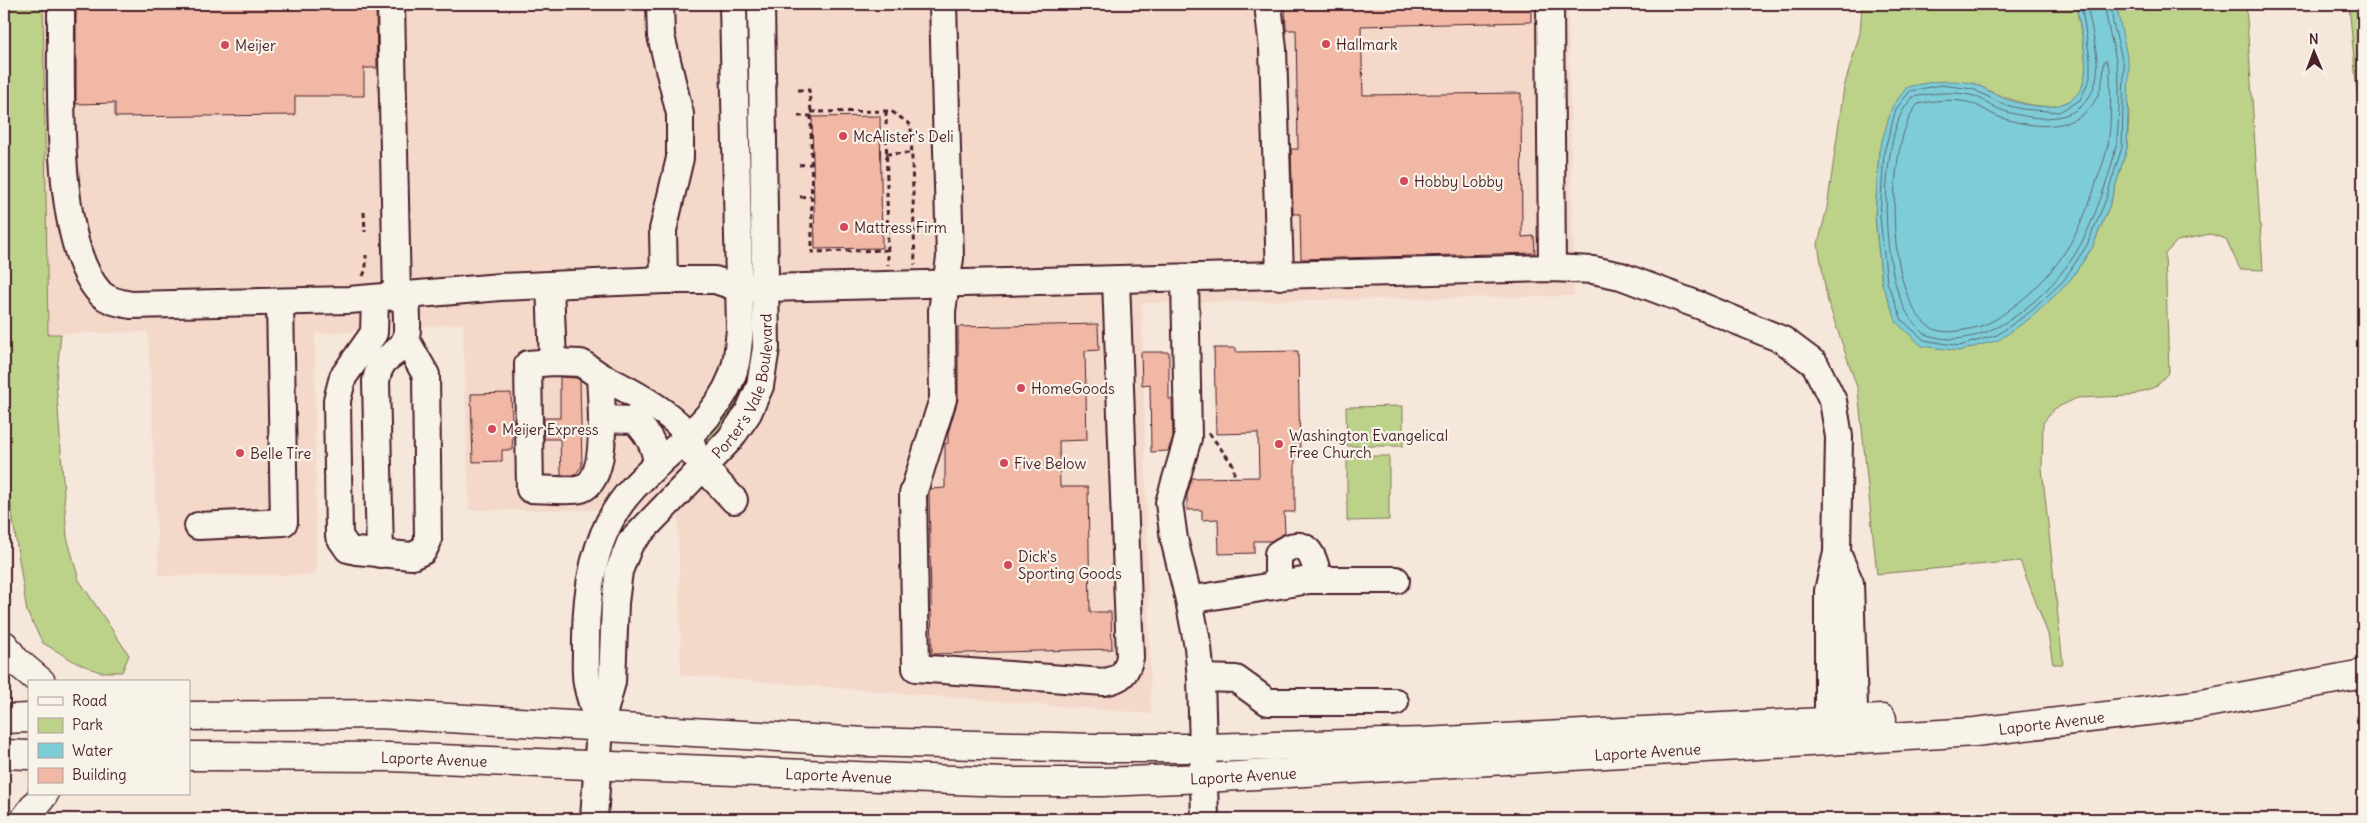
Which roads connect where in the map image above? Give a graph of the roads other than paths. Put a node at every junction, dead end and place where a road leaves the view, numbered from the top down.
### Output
1 (61, 4) edge
2 (391, 4) edge
3 (660, 4) edge
4 (733, 4) edge
5 (761, 4) edge
6 (943, 4) edge
7 (1268, 4) edge
8 (1550, 4) edge
9 (1552, 268) junction
10 (1280, 276) junction
11 (1185, 278) junction
12 (664, 280) junction
13 (1116, 280) junction
14 (946, 284) junction
15 (550, 285) junction
16 (739, 288) junction
17 (765, 288) junction
18 (384, 293) junction
19 (280, 302) junction
20 (406, 340) junction
21 (553, 362) junction
22 (600, 376) junction
23 (602, 419) junction
24 (690, 436) junction
25 (657, 464) junction
26 (703, 467) junction
27 (734, 500) dead end
28 (660, 510) junction
29 (198, 526) dead end
30 (1837, 553) junction
31 (380, 554) junction
32 (1318, 580) junction
33 (1396, 580) dead end
34 (1278, 584) junction
35 (1189, 600) junction
36 (4, 645) edge
37 (2363, 674) edge
38 (1201, 678) junction
39 (39, 680) edge
40 (1395, 702) dead end
41 (190, 716) edge
42 (28, 718) edge
43 (4, 719) edge
44 (600, 727) junction
45 (1855, 730) junction
46 (1827, 732) junction
47 (1203, 748) junction
48 (4, 754) edge
49 (28, 754) edge
50 (190, 756) edge
51 (598, 767) junction
52 (1204, 778) junction
53 (42, 796) edge
54 (25, 819) edge
55 (594, 819) edge
56 (1205, 819) edge

1 - 19 street
2 - 18 street
3 - 12 street
4 - 16 street, Porter's Vale Boulevard
5 - 17 street, Porter's Vale Boulevard
6 - 14 street
7 - 10 street
8 - 9 street
9 - 10 street
9 - 30 street
10 - 11 street
11 - 13 street
11 - 35 street
12 - 15 street
12 - 16 street
13 - 14 street
13 - 14 street
14 - 17 street
15 - 18 street
15 - 21 street
16 - 17 street
16 - 24 street, Porter's Vale Boulevard
17 - 26 street, Porter's Vale Boulevard
18 - 19 street
18 - 20 street
18 - 31 street
19 - 29 street
20 - 31 street
20 - 31 street
21 - 22 street
21 - 23 street
22 - 23 street
22 - 24 street
23 - 25 street
24 - 25 street, Porter's Vale Boulevard
24 - 28 street
25 - 44 street, Porter's Vale Boulevard
26 - 27 street
26 - 28 street, Porter's Vale Boulevard
28 - 44 street, Porter's Vale Boulevard
30 - 45 street
30 - 46 street
32 - 33 street
32 - 34 street
32 - 34 street
34 - 35 street
35 - 38 street
36 - 39 main road
37 - 45 main road, Laporte Avenue
38 - 40 street
38 - 47 street
41 - 44 main road, Laporte Avenue
42 - 43 main road
44 - 47 main road, Laporte Avenue
44 - 51 street, Porter's Vale Boulevard
45 - 46 main road, Laporte Avenue
46 - 47 main road, Laporte Avenue
46 - 52 main road, Laporte Avenue
47 - 52 street
48 - 49 main road
50 - 51 main road, Laporte Avenue
51 - 52 main road, Laporte Avenue
51 - 55 street, Porter's Vale Boulevard
52 - 56 street
53 - 54 main road

